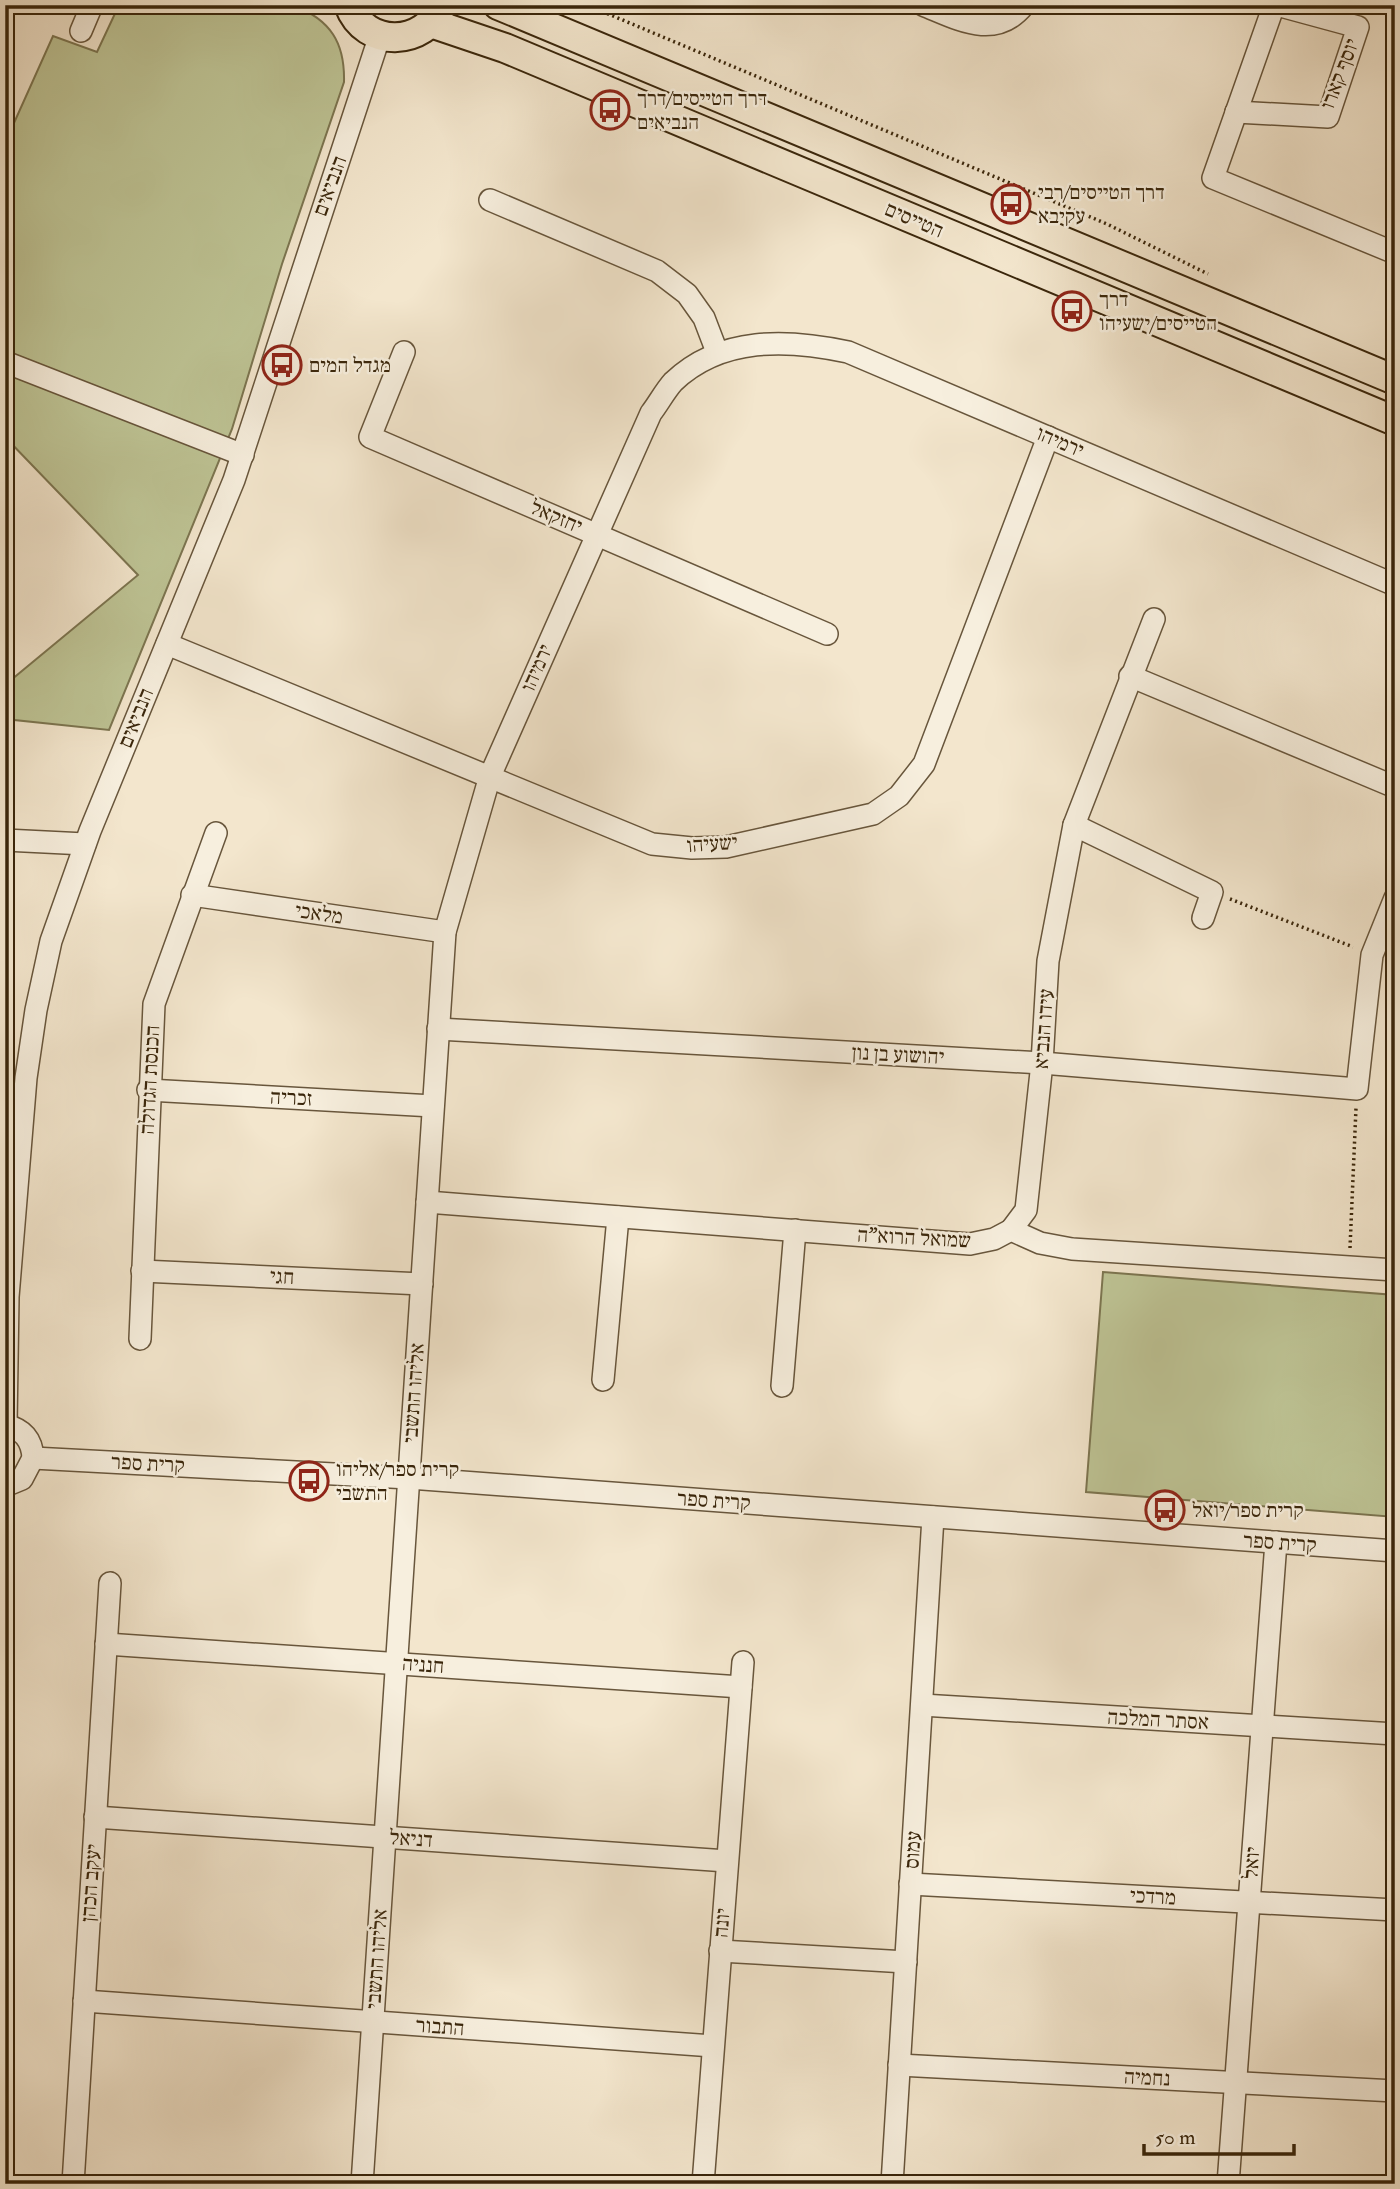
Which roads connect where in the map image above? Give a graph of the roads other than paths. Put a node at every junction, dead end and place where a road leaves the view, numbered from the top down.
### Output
1 (92, 5) edge
2 (349, 5) edge
3 (498, 5) edge
4 (923, 5) edge
5 (1024, 5) edge
6 (1275, 5) edge
7 (437, 14) edge
8 (540, 14) edge
9 (81, 31) dead end
10 (380, 35) junction
11 (1236, 112) junction
12 (490, 200) dead end
13 (1395, 253) edge
14 (404, 352) dead end
15 (717, 352) junction
16 (5, 362) edge
17 (1395, 380) edge
18 (1395, 422) edge
19 (1048, 437) junction
20 (243, 455) junction
21 (596, 534) junction
22 (1395, 585) edge
23 (1154, 619) dead end
24 (827, 634) dead end
25 (167, 644) junction
26 (1130, 676) junction
27 (490, 776) junction
28 (1395, 787) edge
29 (1074, 825) junction
30 (216, 833) dead end
31 (5, 840) edge
32 (85, 844) junction
33 (192, 895) junction
34 (1395, 898) edge
35 (1203, 918) dead end
36 (445, 932) junction
37 (438, 1029) junction
38 (1042, 1063) junction
39 (148, 1090) junction
40 (433, 1106) junction
41 (14, 1130) edge
42 (427, 1202) junction
43 (618, 1217) junction
44 (795, 1230) junction
45 (1011, 1230) junction
46 (1395, 1270) edge
47 (142, 1271) junction
48 (422, 1284) junction
49 (140, 1339) dead end
50 (603, 1380) dead end
51 (782, 1386) dead end
52 (6, 1425) edge
53 (33, 1458) junction
54 (409, 1478) junction
55 (5, 1486) edge
56 (933, 1517) junction
57 (1276, 1542) junction
58 (1395, 1551) edge
59 (110, 1583) dead end
60 (106, 1644) junction
61 (743, 1662) dead end
62 (396, 1663) junction
63 (741, 1687) junction
64 (922, 1705) junction
65 (1262, 1726) junction
66 (1395, 1734) edge
67 (95, 1817) junction
68 (385, 1837) junction
69 (727, 1861) junction
70 (910, 1884) junction
71 (1249, 1902) junction
72 (1395, 1910) edge
73 (720, 1951) junction
74 (906, 1962) junction
75 (84, 2001) junction
76 (373, 2022) junction
77 (713, 2046) junction
78 (899, 2065) junction
79 (1235, 2082) junction
80 (1395, 2091) edge
81 (73, 2184) edge
82 (362, 2184) edge
83 (703, 2184) edge
84 (892, 2184) edge
85 (1228, 2184) edge

1 - 9 street
2 - 10 main road
3 - 8 main road, הטייסים
4 - 5 street
6 - 11 street, יוסף קארו
6 - 11 street, יוסף קארו
7 - 10 main road
7 - 18 main road, הטייסים
8 - 17 main road, הטייסים
10 - 20 street, הנביאים
11 - 13 street, יוסף קארו
12 - 15 street
14 - 21 street, יחזקאל
15 - 19 street, ירמיהו
15 - 21 street, ירמיהו
16 - 20 street
19 - 22 street, ירמיהו
19 - 27 street, ישעיהו
20 - 25 street, הנביאים
21 - 24 street, יחזקאל
21 - 27 street, ירמיהו
23 - 26 street, עידו הנביא
25 - 27 street, ישעיהו
25 - 32 street, הנביאים
26 - 28 street
26 - 29 street, עידו הנביא
27 - 36 street, אליהו התשבי
29 - 35 street
29 - 38 street, עידו הנביא
30 - 33 street, הכנסת הגדולה
31 - 32 street
32 - 41 street, הנביאים
33 - 36 street, מלאכי
33 - 39 street, הכנסת הגדולה
34 - 38 street, יהושוע בן נון
36 - 37 street, אליהו התשבי
37 - 38 street, יהושוע בן נון
37 - 40 street, אליהו התשבי
38 - 45 street, עידו הנביא
39 - 40 street, זכריה
39 - 47 street, הכנסת הגדולה
40 - 42 street, אליהו התשבי
41 - 52 street, הנביאים
42 - 43 street, שמואל הרוא"ה
42 - 48 street, אליהו התשבי
43 - 44 street, שמואל הרוא"ה
43 - 50 street
44 - 45 street, שמואל הרוא"ה
44 - 51 street
45 - 46 street
47 - 48 street, חגי
47 - 49 street, הכנסת הגדולה
48 - 54 street, אליהו התשבי
52 - 53 street
53 - 54 street, קרית ספר
53 - 55 street
54 - 56 street, קרית ספר
54 - 62 street, אליהו התשבי
56 - 57 street, קרית ספר
56 - 64 street, עמוס
57 - 58 street, קרית ספר
57 - 65 street, יואל
59 - 60 street, יעקב הכהן
60 - 62 street, חנניה
60 - 67 street, יעקב הכהן
61 - 63 street, יונה
62 - 63 street, חנניה
62 - 68 street, אליהו התשבי
63 - 69 street, יונה
64 - 65 street, אסתר המלכה
64 - 70 street, עמוס
65 - 66 street, אסתר המלכה
65 - 71 street, יואל
67 - 68 street, דניאל
67 - 75 street, יעקב הכהן
68 - 69 street, דניאל
68 - 76 street, אליהו התשבי
69 - 73 street, יונה
70 - 71 street, מרדכי
70 - 74 street, עמוס
71 - 72 street, מרדכי
71 - 79 street, יואל
73 - 74 street
73 - 77 street, יונה
74 - 78 street, עמוס
75 - 76 street, התבור
75 - 81 street, יעקב הכהן
76 - 77 street, התבור
76 - 82 street, אליהו התשבי
77 - 83 street, יונה
78 - 79 street, נחמיה
78 - 84 street, עמוס
79 - 80 street, נחמיה
79 - 85 street, יואל

